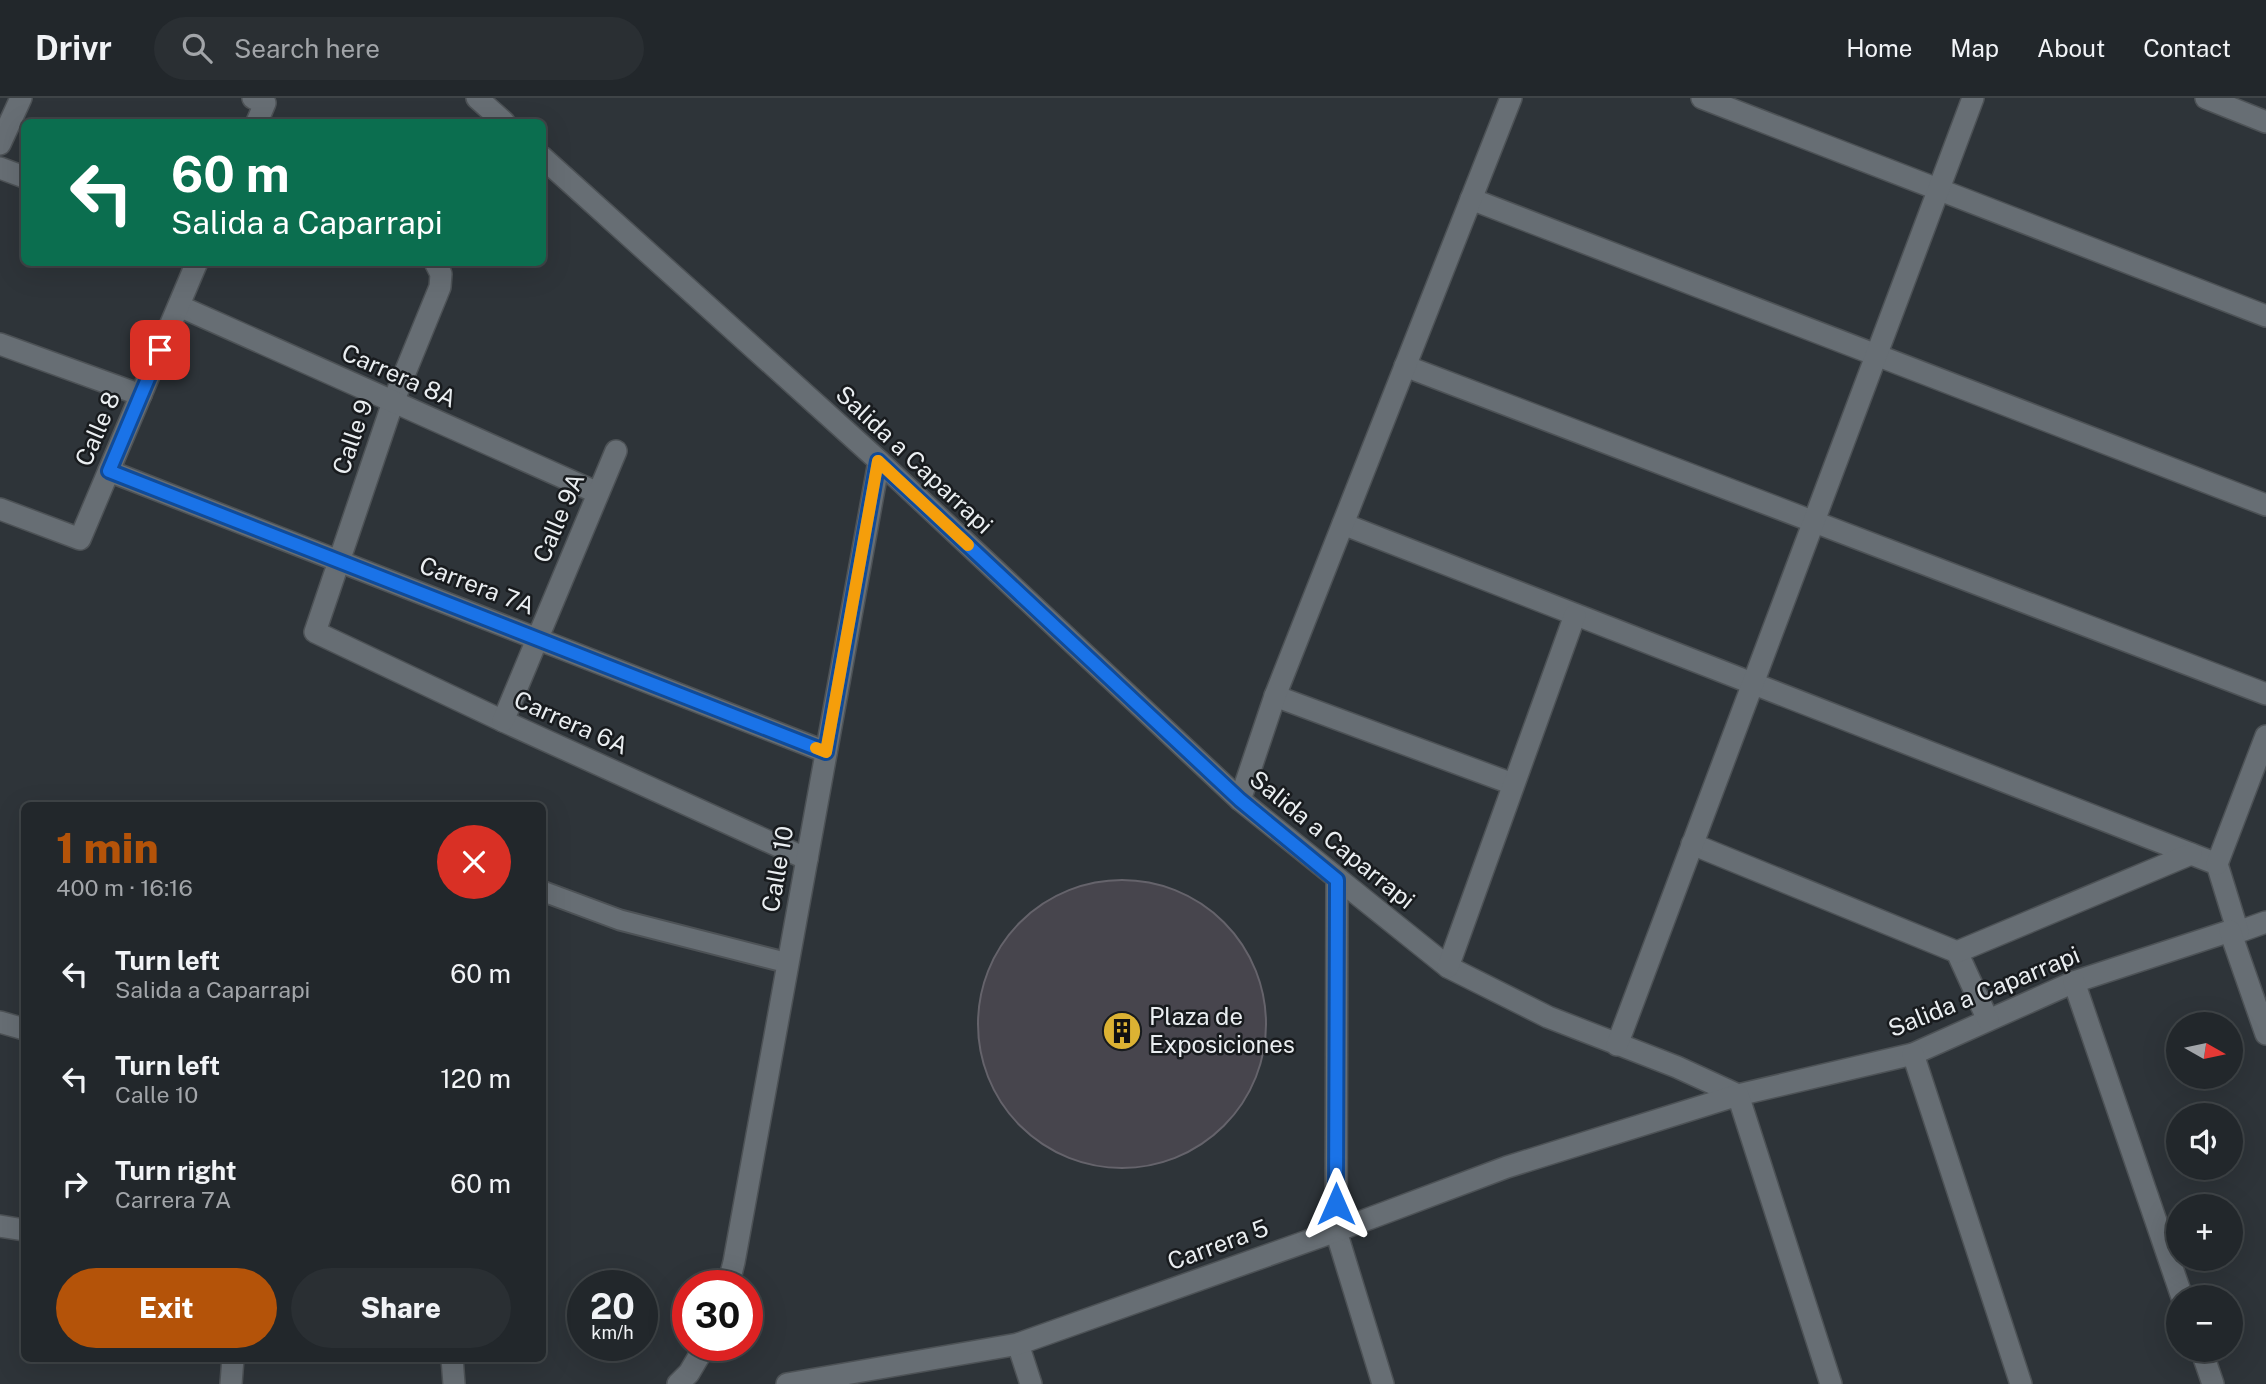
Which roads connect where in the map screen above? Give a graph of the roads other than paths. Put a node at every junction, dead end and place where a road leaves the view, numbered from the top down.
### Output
1 (22, 98) edge
2 (477, 98) edge
3 (1511, 98) edge
4 (1702, 98) edge
5 (1973, 98) edge
6 (2206, 98) edge
7 (501, 119) edge
8 (2266, 122) edge
9 (0, 144) edge
10 (546, 161) edge
11 (0, 168) edge
12 (21, 176) edge
13 (1938, 190) junction
14 (1471, 199) junction
15 (195, 266) edge
16 (437, 266) edge
17 (179, 306) junction
18 (2266, 316) edge
19 (0, 344) edge
20 (1876, 355) junction
21 (1405, 366) junction
22 (141, 395) junction
23 (393, 401) junction
24 (615, 451) dead end
25 (878, 461) junction
26 (109, 471) junction
27 (598, 494) junction
28 (2266, 505) edge
29 (0, 509) edge
30 (1814, 522) junction
31 (1343, 524) junction
32 (339, 560) junction
33 (1575, 615) junction
34 (315, 632) joint
35 (537, 638) junction
36 (1753, 684) junction
37 (2266, 694) edge
38 (1275, 696) junction
39 (503, 721) junction
40 (2266, 736) edge
41 (826, 752) junction
42 (1513, 783) junction
43 (1240, 800) junction
44 (1692, 844) junction
45 (2192, 854) junction
46 (807, 859) junction
47 (2217, 864) junction
48 (1337, 880) junction
49 (546, 892) edge
50 (2266, 922) edge
51 (2234, 931) junction
52 (1957, 952) junction
53 (788, 963) junction
54 (1448, 967) junction
55 (2074, 982) junction
56 (1988, 1020) junction
57 (0, 1022) edge
58 (21, 1028) edge
59 (2266, 1034) edge
60 (1617, 1045) junction
61 (1913, 1054) junction
62 (1738, 1095) junction
63 (0, 1226) edge
64 (21, 1230) edge
65 (1336, 1231) junction
66 (732, 1270) edge
67 (2178, 1285) edge
68 (1018, 1344) junction
69 (696, 1361) edge
70 (233, 1362) edge
71 (452, 1362) edge
72 (2205, 1362) edge
73 (231, 1384) edge
74 (454, 1384) edge
75 (678, 1384) edge
76 (787, 1384) edge
77 (1031, 1384) edge
78 (1383, 1384) edge
79 (1830, 1384) edge
80 (2021, 1384) edge
81 (2213, 1384) edge

1 - 9 street
2 - 7 street
3 - 14 street
4 - 13 street
5 - 13 street
6 - 8 street
10 - 25 street, Salida a Caparrapi
11 - 12 street
13 - 18 street
13 - 20 street
14 - 20 street
14 - 21 street
15 - 17 street, Calle 8
16 - 23 street, Calle 9
17 - 22 street, Calle 8
17 - 23 street, Carrera 8A
19 - 22 street
20 - 28 street
20 - 30 street
21 - 30 street
21 - 31 street
22 - 26 street, Calle 8
23 - 27 street, Carrera 8A
23 - 32 street, Calle 9
24 - 27 street, Calle 9A
25 - 41 street, Calle 10
25 - 43 street, Salida a Caparrapi
26 - 29 street, Calle 8
26 - 32 street, Carrera 7A
27 - 35 street, Calle 9A
30 - 36 street
30 - 37 street
31 - 33 street
31 - 38 street
32 - 34 street, Calle 9
32 - 35 street, Carrera 7A
33 - 36 street
33 - 42 street
34 - 39 street, Carrera 6A
35 - 39 street, Calle 9A
35 - 41 street, Carrera 7A
36 - 44 street
36 - 45 street
38 - 42 street
38 - 43 street
39 - 46 street, Carrera 6A
40 - 47 street
41 - 46 street, Calle 10
42 - 54 street
43 - 48 street, Salida a Caparrapi
44 - 52 street
44 - 60 street
45 - 47 street
45 - 52 street
46 - 53 street, Calle 10
47 - 51 street
48 - 54 street, Salida a Caparrapi
48 - 65 street
49 - 53 lane
50 - 51 street, Salida a Caparrapi
51 - 55 street, Salida a Caparrapi
51 - 59 street
52 - 56 street
53 - 66 street, Calle 10
54 - 60 street, Salida a Caparrapi
55 - 56 street, Salida a Caparrapi
55 - 67 street
56 - 61 street, Salida a Caparrapi
57 - 58 street
60 - 62 street, Salida a Caparrapi
61 - 62 street, Salida a Caparrapi
61 - 80 street
62 - 65 street, Carrera 5
62 - 79 street
63 - 64 street
65 - 68 street, Carrera 5
65 - 78 street
68 - 76 street, Carrera 5
68 - 77 street
69 - 75 street
70 - 73 street
71 - 74 street
72 - 81 street

